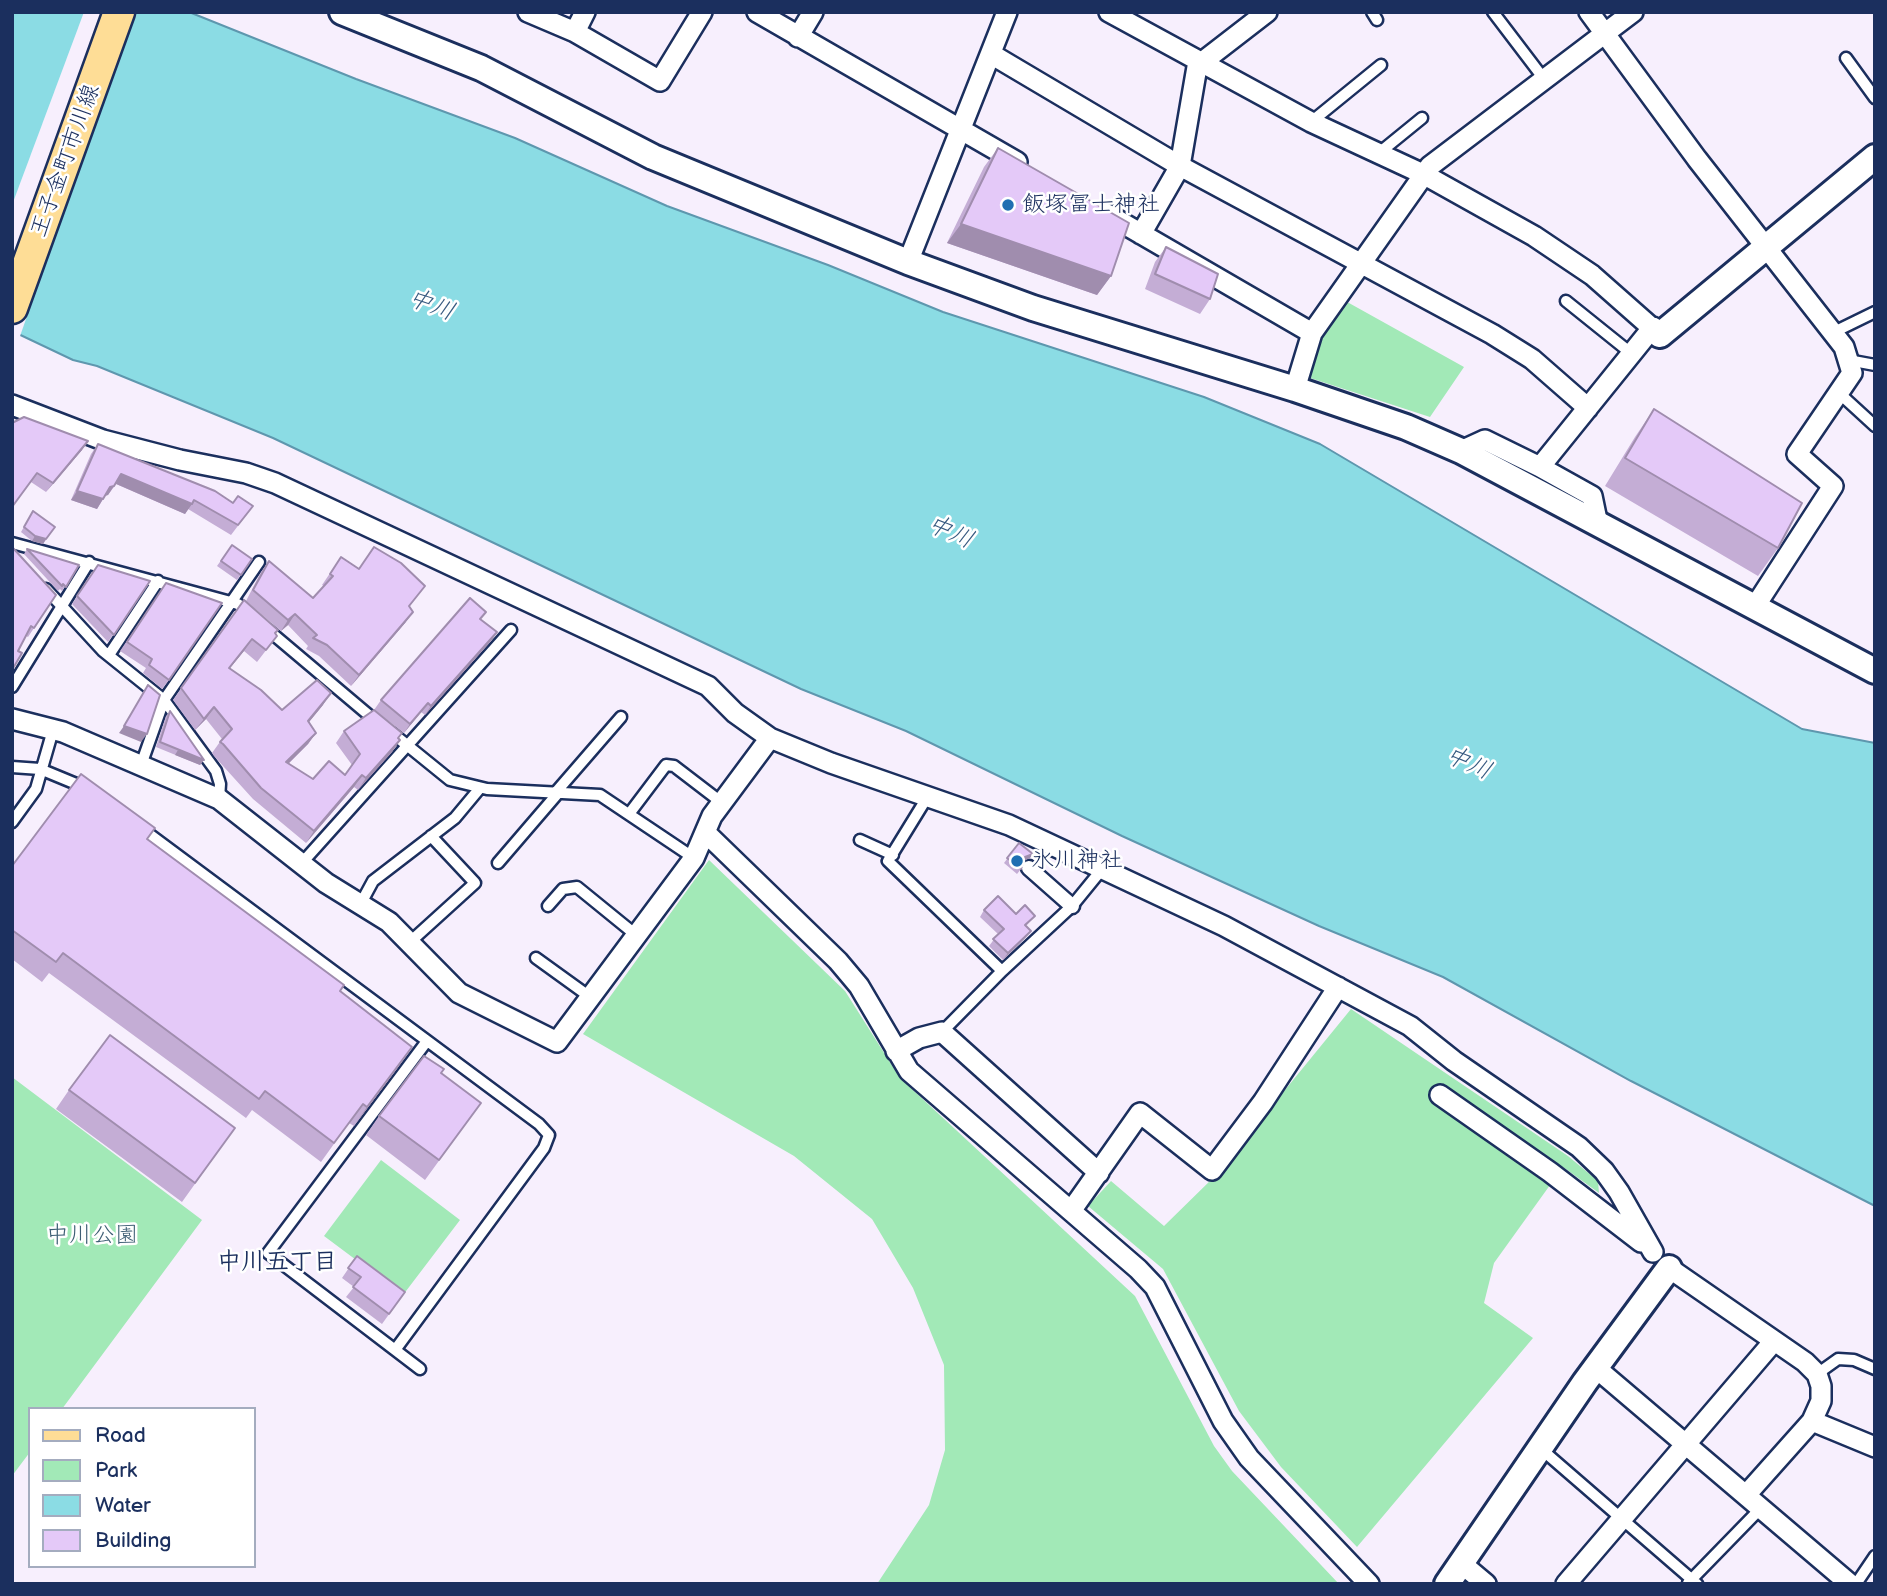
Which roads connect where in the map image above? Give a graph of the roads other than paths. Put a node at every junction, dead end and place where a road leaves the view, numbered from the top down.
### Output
1 (99, 12) edge
2 (119, 12) edge
3 (342, 12) edge
4 (528, 12) edge
5 (585, 12) edge
6 (702, 12) edge
7 (757, 12) edge
8 (813, 12) edge
9 (1007, 12) edge
10 (1109, 12) edge
11 (1267, 12) edge
12 (1493, 12) edge
13 (1589, 12) edge
14 (1633, 12) edge
15 (575, 32) junction
16 (1605, 34) junction
17 (798, 37) junction
18 (991, 54) junction
19 (1846, 58) dead end
20 (1199, 62) junction
21 (1381, 65) dead end
22 (1544, 79) junction
23 (1875, 98) edge
24 (1422, 118) dead end
25 (1311, 122) junction
26 (962, 131) junction
27 (1378, 153) junction
28 (1875, 157) edge
29 (1180, 166) junction
30 (1030, 170) edge
31 (1423, 174) junction
32 (1087, 202) edge
33 (1141, 234) junction
34 (1764, 246) junction
35 (12, 258) edge
36 (908, 262) junction
37 (1359, 264) junction
38 (1566, 301) dead end
39 (12, 309) edge
40 (1875, 313) edge
41 (1656, 331) junction
42 (1311, 333) junction
43 (1832, 333) junction
44 (1632, 354) junction
45 (1848, 360) junction
46 (1875, 365) edge
47 (1295, 389) junction
48 (1839, 393) junction
49 (12, 405) edge
50 (1588, 408) junction
51 (1875, 426) edge
52 (1461, 451) junction
53 (1539, 467) junction
54 (1598, 525) junction
55 (12, 543) edge
56 (12, 552) edge
57 (20, 561) edge
58 (89, 562) junction
59 (259, 562) dead end
60 (37, 579) edge
61 (158, 581) junction
62 (230, 602) junction
63 (61, 606) junction
64 (1754, 608) junction
65 (512, 630) dead end
66 (109, 655) junction
67 (1875, 671) edge
68 (12, 687) edge
69 (164, 700) junction
70 (621, 717) dead end
71 (12, 719) edge
72 (53, 730) junction
73 (771, 738) junction
74 (408, 747) junction
75 (141, 765) junction
76 (12, 767) edge
77 (40, 769) junction
78 (480, 788) junction
79 (558, 792) junction
80 (97, 796) edge
81 (928, 796) junction
82 (219, 799) junction
83 (721, 803) junction
84 (629, 814) junction
85 (13, 820) edge
86 (130, 821) edge
87 (706, 834) junction
88 (431, 836) junction
89 (860, 840) dead end
90 (893, 855) junction
91 (694, 858) junction
92 (498, 863) dead end
93 (301, 864) junction
94 (1104, 867) junction
95 (1029, 869) dead end
96 (360, 905) junction
97 (548, 905) dead end
98 (1072, 906) junction
99 (636, 936) junction
100 (410, 942) junction
101 (536, 958) dead end
102 (1002, 971) junction
103 (1338, 987) junction
104 (590, 998) junction
105 (942, 1032) junction
106 (427, 1041) junction
107 (896, 1051) junction
108 (1440, 1095) dead end
109 (1098, 1173) junction
110 (1071, 1211) junction
111 (1661, 1260) junction
112 (1774, 1341) junction
113 (395, 1350) junction
114 (1595, 1367) junction
115 (420, 1369) dead end
116 (1875, 1369) edge
117 (1817, 1374) junction
118 (1812, 1421) junction
119 (1684, 1444) junction
120 (1875, 1447) edge
121 (1539, 1448) junction
122 (1746, 1495) junction
123 (1761, 1508) junction
124 (1620, 1518) junction
125 (1875, 1556) edge
126 (1454, 1574) edge
127 (1692, 1582) edge
128 (1846, 1582) edge
129 (1369, 1584) edge
130 (1486, 1584) edge
131 (1566, 1584) edge

1 - 35 main road, 王子金町市川線
2 - 39 main road, 王子金町市川線
3 - 36 street
4 - 15 street
5 - 15 street
6 - 15 street
7 - 17 street
8 - 17 street
9 - 18 street
10 - 20 street
11 - 20 street
12 - 22 lane
13 - 16 street
14 - 16 street
16 - 22 street
16 - 34 street
17 - 26 street
18 - 26 street
18 - 29 street
19 - 23 lane
20 - 25 street
20 - 29 street
21 - 25 lane
22 - 31 street
24 - 27 lane
25 - 27 street
26 - 30 street
26 - 36 street
27 - 31 street
28 - 34 street
29 - 33 street
29 - 37 street
31 - 37 street
31 - 41 street
32 - 33 street
33 - 42 street
34 - 41 street
34 - 43 street
36 - 47 street
37 - 42 street
37 - 50 street
38 - 44 lane
40 - 43 lane
41 - 44 street
42 - 47 street
43 - 45 street
44 - 50 street
45 - 46 lane
45 - 48 street
47 - 52 street
48 - 51 lane
48 - 64 street
49 - 73 street
50 - 53 street
52 - 53 street
52 - 54 street
53 - 54 street
54 - 64 street
55 - 58 lane
56 - 57 lane
58 - 61 lane
58 - 63 lane
59 - 62 lane
60 - 63 lane
61 - 62 lane
61 - 66 lane
62 - 69 lane
62 - 74 lane
63 - 66 lane
63 - 68 lane
64 - 67 street
65 - 74 lane
66 - 69 lane
69 - 75 lane
69 - 82 lane
70 - 79 lane
71 - 72 street
72 - 75 street
72 - 77 lane
73 - 81 street
73 - 83 street
74 - 78 lane
74 - 93 lane
75 - 82 street
76 - 77 lane
77 - 80 lane
77 - 85 lane
78 - 79 lane
78 - 88 lane
79 - 84 lane
79 - 92 lane
81 - 90 lane
81 - 94 street
82 - 93 street
83 - 84 lane
83 - 87 street
84 - 91 lane
86 - 106 lane
87 - 91 street
87 - 107 street
88 - 96 lane
88 - 100 lane
89 - 90 lane
90 - 102 lane
91 - 99 street
93 - 96 street
94 - 98 lane
94 - 103 street
95 - 98 street
96 - 100 street
97 - 99 lane
98 - 102 lane
99 - 104 street
100 - 104 street
101 - 104 lane
102 - 105 lane
103 - 109 street
103 - 111 street
105 - 107 street
105 - 109 street
106 - 113 lane
106 - 113 lane
107 - 110 street
108 - 111 street
109 - 110 street
110 - 129 street
111 - 112 street
111 - 114 street
112 - 117 street
112 - 119 street
113 - 115 lane
114 - 119 street
114 - 121 street
116 - 117 lane
117 - 118 street
118 - 120 street
118 - 122 street
119 - 122 street
119 - 124 street
121 - 124 lane
121 - 126 street
122 - 123 street
123 - 127 lane
123 - 128 street
124 - 127 lane
124 - 131 street
125 - 128 lane
126 - 130 street

